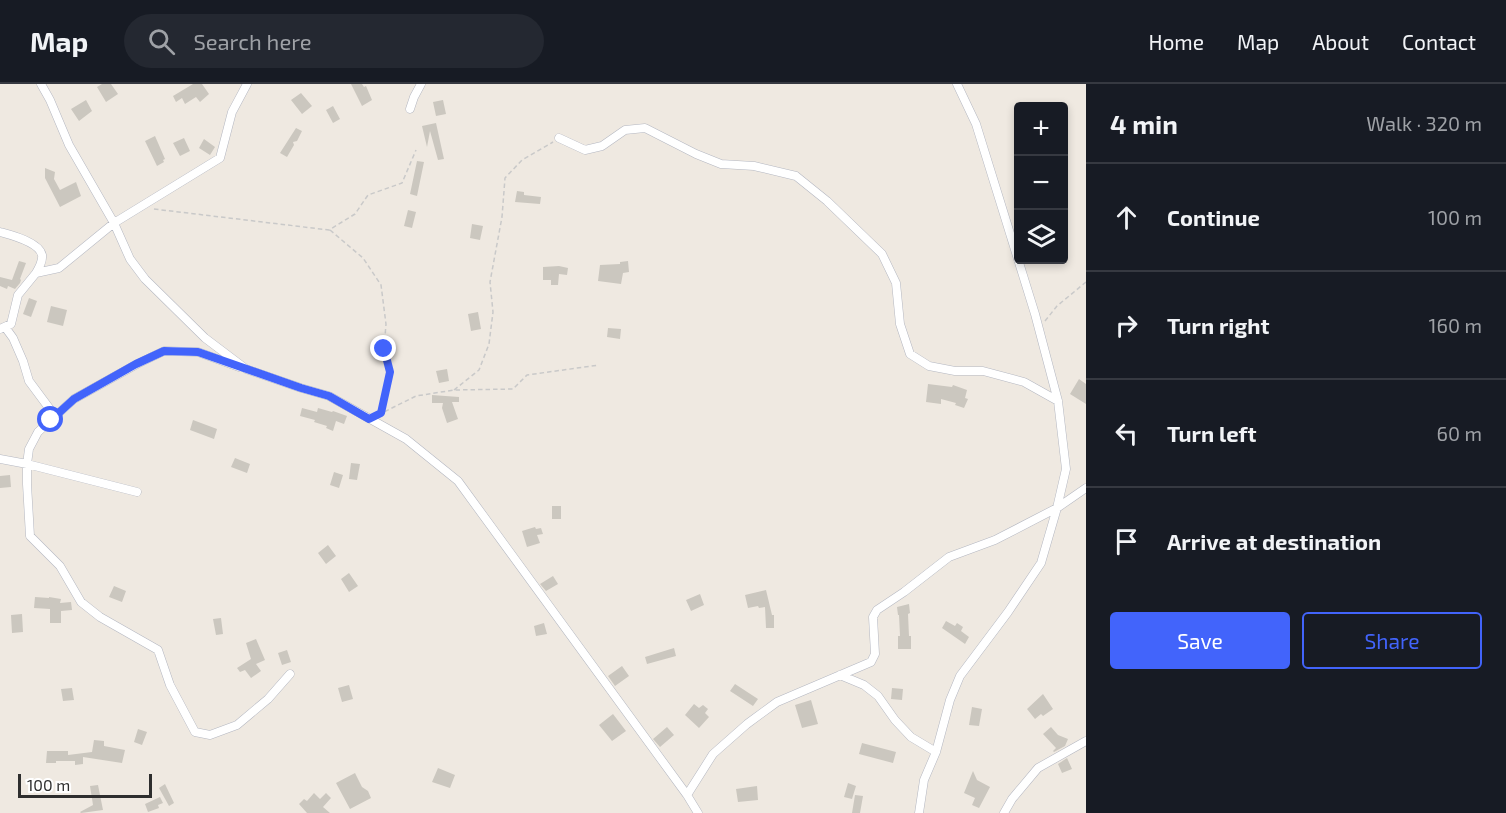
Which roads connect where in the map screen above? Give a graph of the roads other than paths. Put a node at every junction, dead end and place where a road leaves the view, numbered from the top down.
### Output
1 (41, 84) edge
2 (247, 84) edge
3 (421, 84) edge
4 (957, 84) edge
5 (410, 108) dead end
6 (559, 138) road end
7 (114, 223) junction
8 (0, 232) edge
9 (36, 273) junction
10 (2, 328) edge
11 (246, 369) junction
12 (1058, 401) junction
13 (55, 416) junction
14 (0, 459) edge
15 (27, 464) junction
16 (1086, 488) edge
17 (137, 492) dead end
18 (1057, 508) junction
19 (290, 674) dead end
20 (840, 675) junction
21 (1086, 741) edge
22 (936, 752) junction
23 (687, 795) junction
24 (698, 813) edge
25 (919, 813) edge
26 (1004, 813) edge

1 - 7 street
2 - 7 street
3 - 5 street
4 - 12 street
6 - 12 street
7 - 9 street
7 - 11 street
8 - 9 street
9 - 10 street
10 - 13 street
11 - 13 street
11 - 23 street
12 - 18 street
13 - 15 street
14 - 15 street
15 - 17 street
15 - 19 street
16 - 18 street
18 - 20 street
18 - 22 street
20 - 22 street
20 - 23 street
21 - 26 street
22 - 25 street
23 - 24 street

